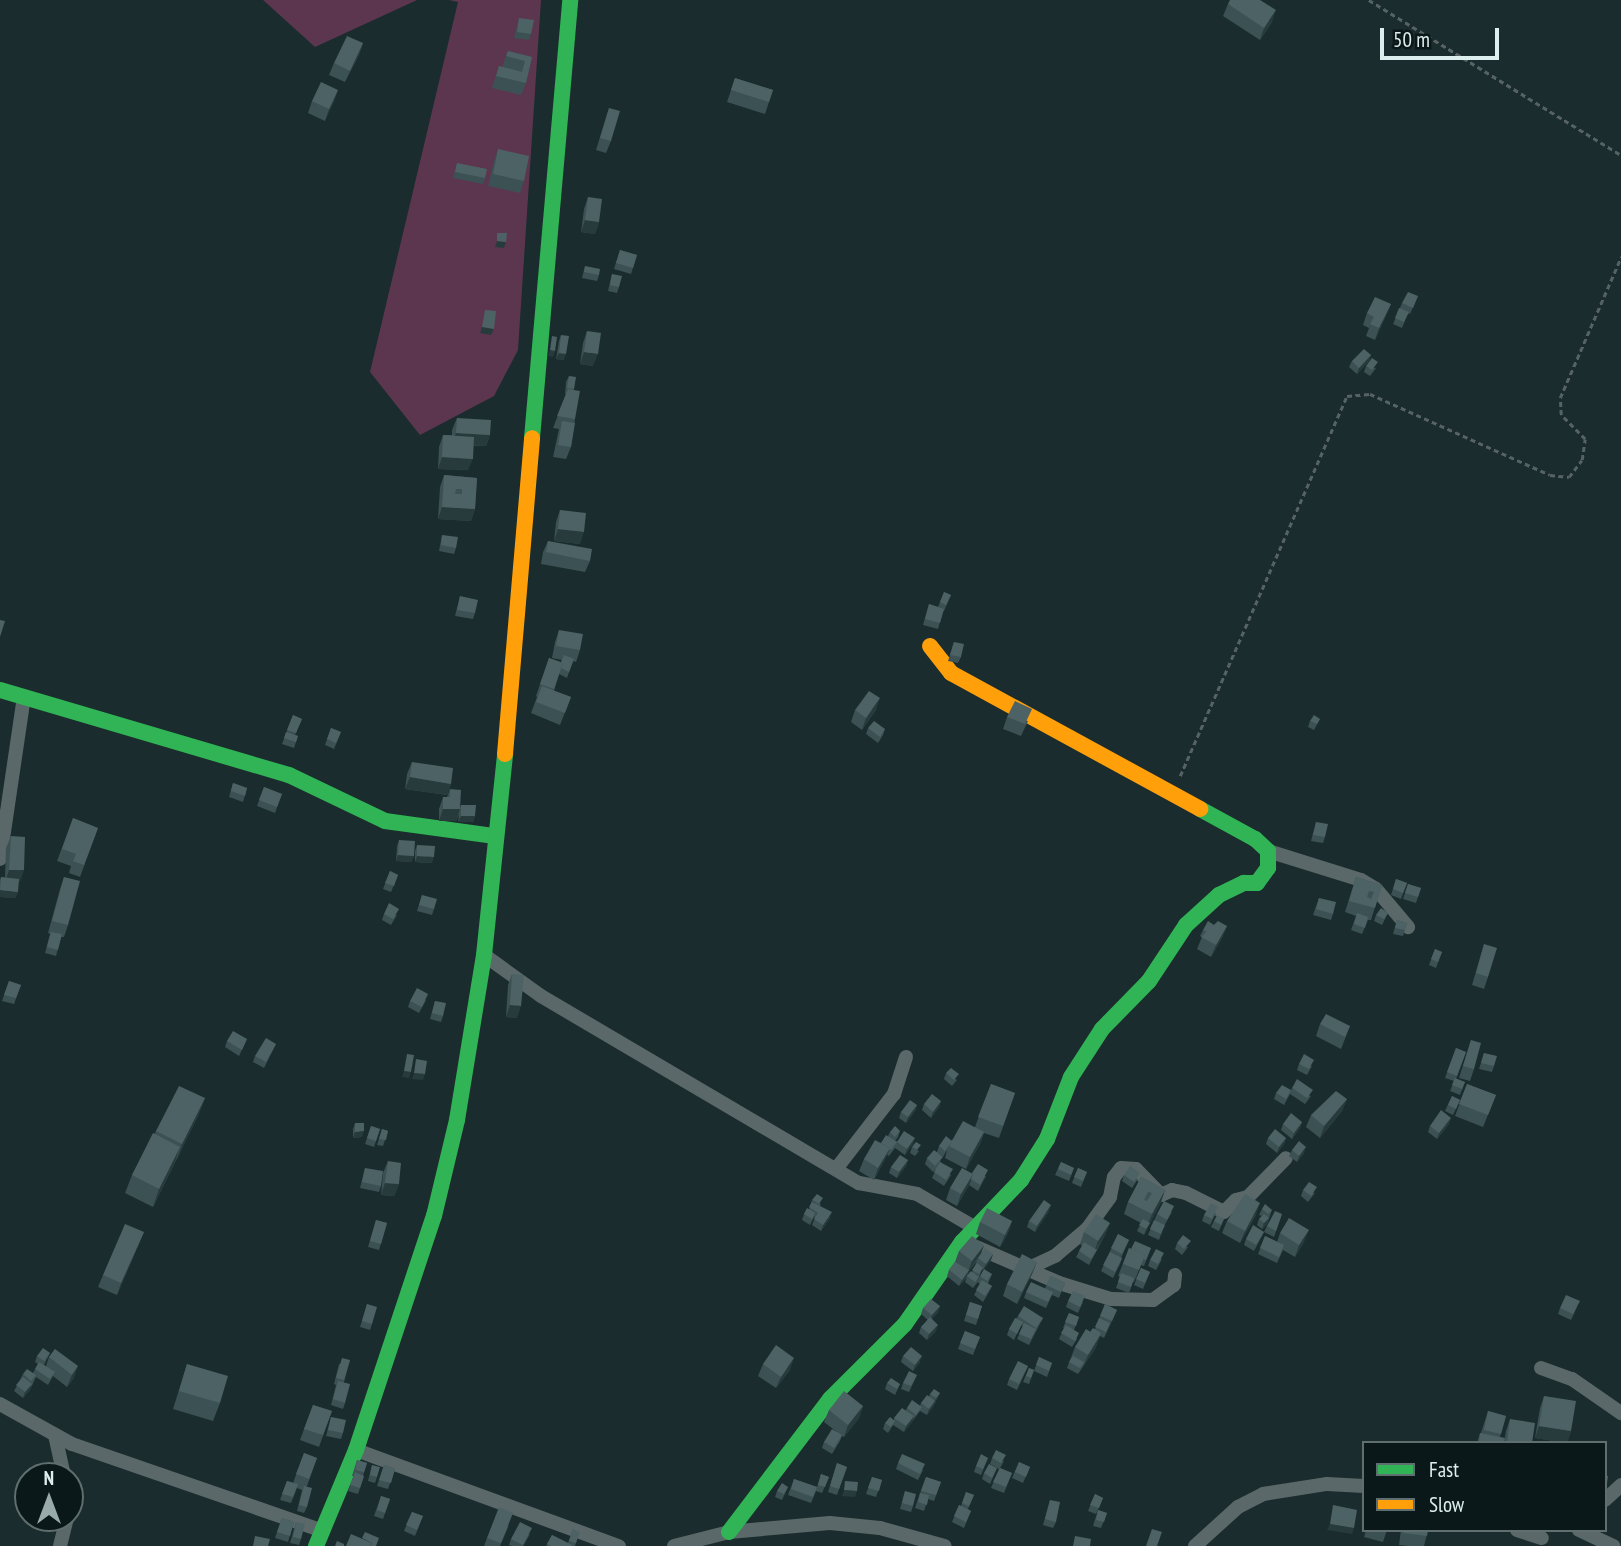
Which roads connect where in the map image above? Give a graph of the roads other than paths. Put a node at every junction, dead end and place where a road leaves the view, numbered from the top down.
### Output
1 (570, 0) edge
2 (930, 646) dead end
3 (0, 690) edge
4 (24, 697) junction
5 (495, 836) junction
6 (1268, 851) junction
7 (0, 859) edge
8 (1408, 927) edge
9 (484, 955) junction
10 (906, 1057) dead end
11 (1286, 1158) dead end
12 (836, 1169) junction
13 (974, 1227) junction
14 (962, 1242) junction
15 (1029, 1268) junction
16 (1175, 1275) dead end
17 (1541, 1368) dead end
18 (0, 1404) edge
19 (1621, 1413) edge
20 (55, 1435) junction
21 (356, 1450) junction
22 (61, 1462) edge
23 (1621, 1485) edge
24 (1362, 1486) edge
25 (1607, 1498) edge
26 (729, 1532) junction
27 (1524, 1532) edge
28 (1583, 1532) edge
29 (319, 1538) edge
30 (1543, 1538) edge
31 (601, 1542) edge
32 (619, 1546) edge
33 (674, 1546) edge
34 (945, 1546) edge
35 (1195, 1546) edge
36 (1614, 1546) edge

1 - 5 street
2 - 6 street
3 - 4 street
4 - 5 street
4 - 7 street
5 - 9 street
6 - 8 street
6 - 13 street
9 - 12 street
9 - 21 street
10 - 12 street
11 - 15 street
12 - 13 street
13 - 14 street
14 - 15 street
14 - 26 street
15 - 16 street
17 - 19 street
18 - 20 street
20 - 22 street
20 - 29 street
21 - 29 street
21 - 31 street
23 - 25 street
24 - 35 street
26 - 33 street
26 - 34 street
27 - 30 street
28 - 36 street
31 - 32 street

